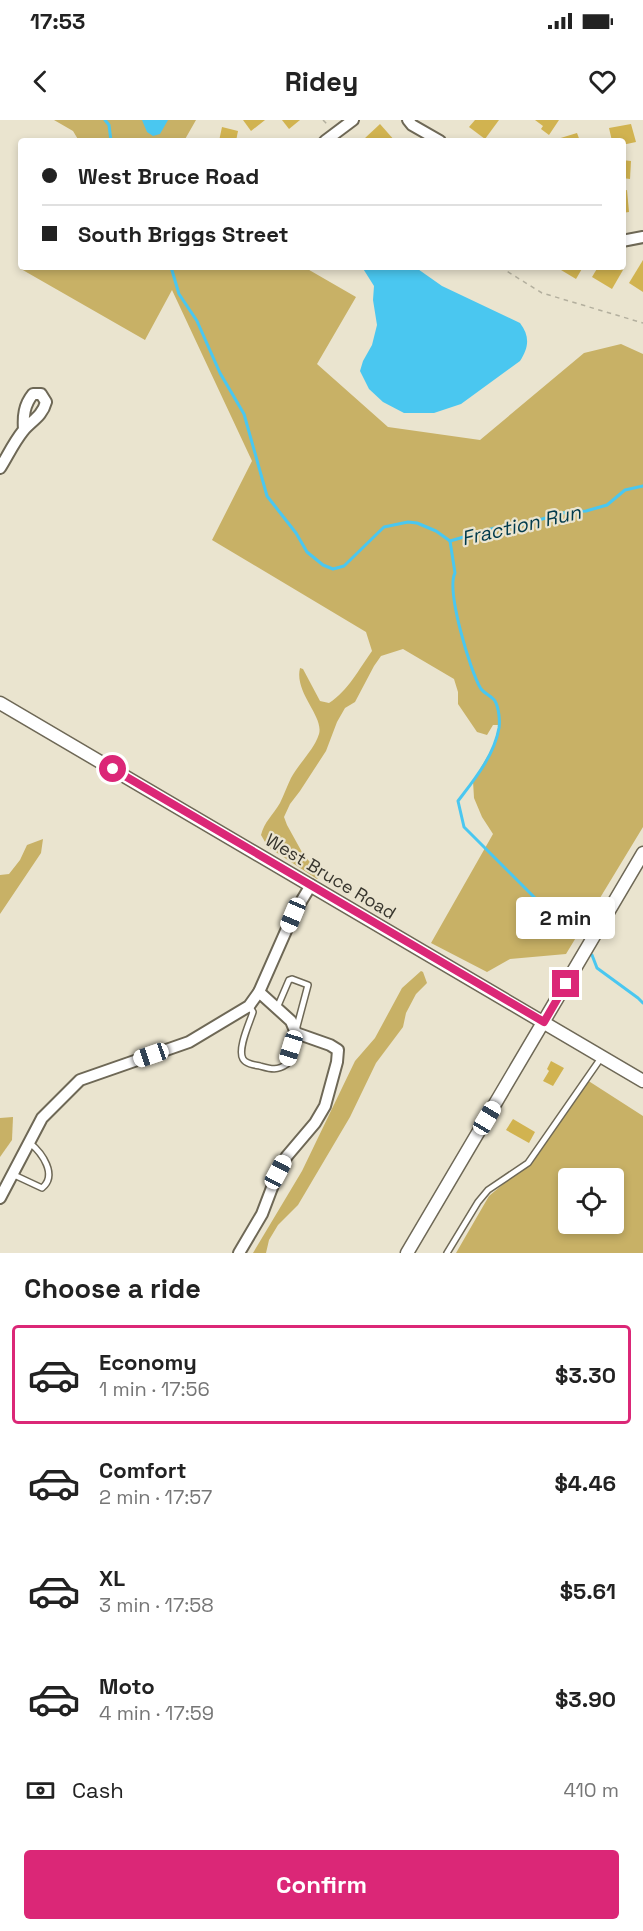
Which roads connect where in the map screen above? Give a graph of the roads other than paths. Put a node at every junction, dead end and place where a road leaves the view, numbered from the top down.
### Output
1 (353, 120) edge
2 (408, 120) edge
3 (329, 138) edge
4 (435, 138) edge
5 (643, 237) edge
6 (626, 240) edge
7 (24, 430) dead end
8 (0, 468) edge
9 (0, 703) edge
10 (643, 854) edge
11 (311, 885) junction
12 (260, 992) junction
13 (249, 1006) junction
14 (277, 1008) junction
15 (544, 1022) junction
16 (296, 1033) junction
17 (602, 1057) junction
18 (643, 1081) edge
19 (28, 1142) junction
20 (12, 1174) junction
21 (0, 1198) edge
22 (239, 1253) edge
23 (407, 1253) edge
24 (447, 1253) edge

1 - 3 street
2 - 4 street
5 - 6 street
7 - 8 street
9 - 11 street, West Bruce Road
10 - 15 street
11 - 12 street
11 - 15 street, West Bruce Road
12 - 13 street
12 - 14 street
13 - 16 lane
13 - 19 street
14 - 16 street
14 - 16 lane
15 - 17 street, West Bruce Road
15 - 23 street
16 - 22 street
17 - 18 street, West Bruce Road
17 - 24 lane
19 - 20 street
19 - 20 lane
20 - 21 street

